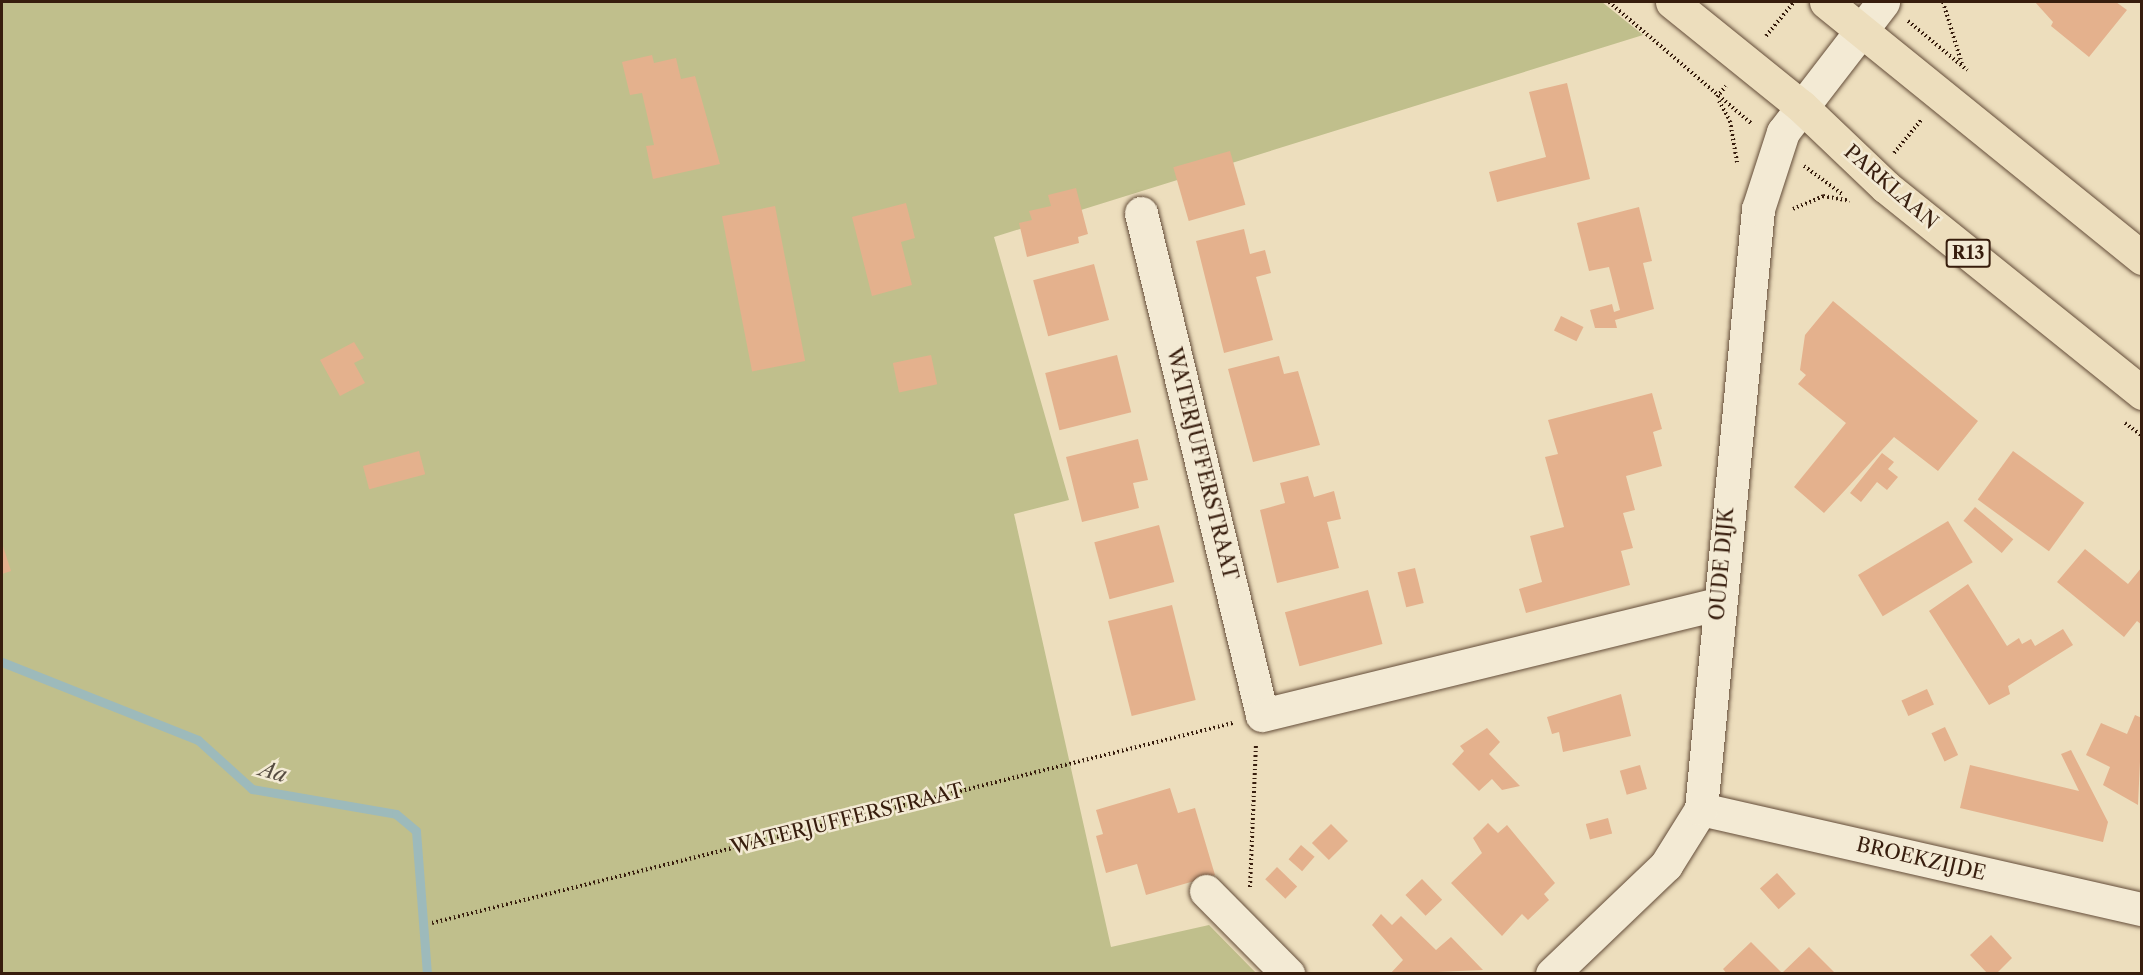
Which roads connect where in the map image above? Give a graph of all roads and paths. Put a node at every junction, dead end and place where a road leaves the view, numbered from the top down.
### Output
1 (1609, 2) edge
2 (1672, 2) edge
3 (1826, 2) edge
4 (1943, 2) edge
5 (1892, 9) edge
6 (1861, 28) junction
7 (1964, 68) junction
8 (1941, 95) junction
9 (1717, 97) dead end
10 (1801, 106) junction
11 (1875, 177) junction
12 (1141, 213) dead end
13 (1788, 213) dead end
14 (2142, 258) edge
15 (2142, 393) edge
16 (1719, 604) junction
17 (1259, 716) junction
18 (1701, 809) junction
19 (1206, 891) dead end
20 (2142, 909) edge
21 (432, 923) dead end
22 (1248, 933) junction
23 (1288, 974) edge
24 (1552, 974) edge

1 - 9 path
2 - 10 main road, PARKLAAN / R13
3 - 6 main road
4 - 7 path
5 - 6 street, OUDE DIJK
5 - 7 path
6 - 8 main road
6 - 10 street, OUDE DIJK
7 - 8 path
8 - 11 path
8 - 14 main road
10 - 11 main road, PARKLAAN / R13
10 - 16 street, OUDE DIJK
11 - 13 path
11 - 15 main road, PARKLAAN / R13
12 - 17 street, WATERJUFFERSTRAAT
16 - 17 street
16 - 18 street, OUDE DIJK
17 - 21 path, WATERJUFFERSTRAAT
17 - 22 path
18 - 20 street, BROEKZIJDE
18 - 24 street, OUDE DIJK
19 - 22 street
22 - 23 street

